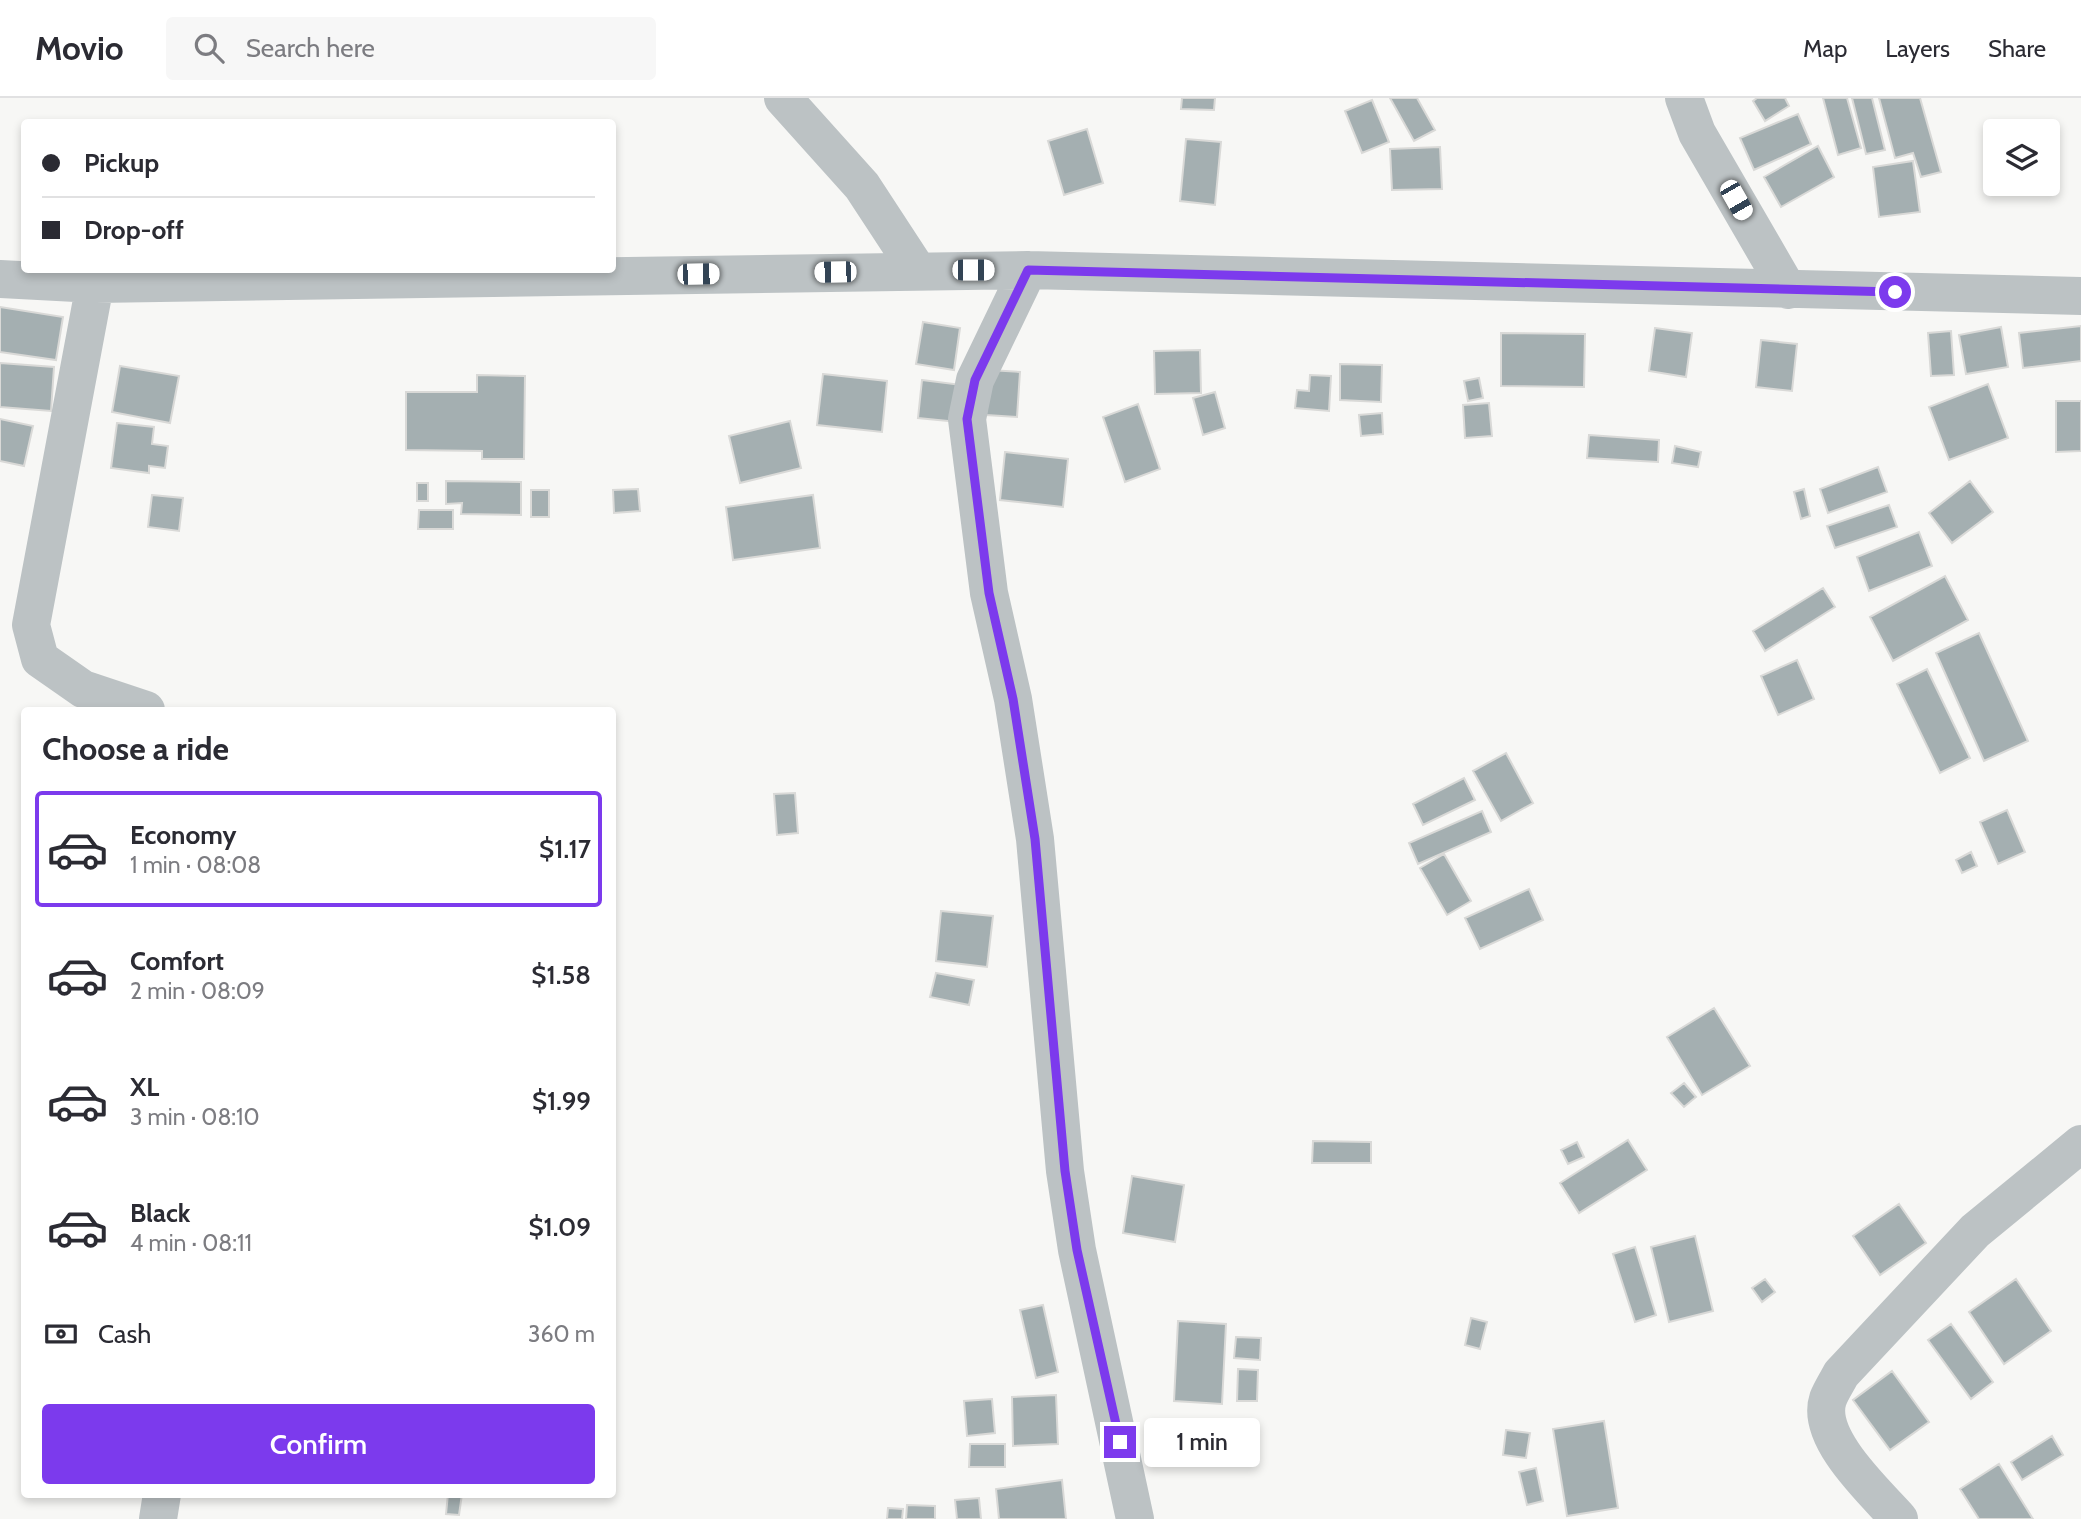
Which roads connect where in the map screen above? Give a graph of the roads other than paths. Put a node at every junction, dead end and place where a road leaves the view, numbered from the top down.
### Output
1 (783, 98) edge
2 (1684, 98) edge
3 (917, 270) junction
4 (1028, 270) junction
5 (0, 279) edge
6 (94, 284) junction
7 (1788, 290) junction
8 (2081, 296) edge
9 (137, 707) edge
10 (2081, 1144) edge
11 (161, 1498) edge
12 (158, 1519) edge
13 (1135, 1519) edge
14 (1899, 1519) edge

1 - 3 street
2 - 7 street
3 - 4 street
3 - 6 street
4 - 7 street
4 - 13 street
5 - 6 street
6 - 9 street
7 - 8 street
10 - 14 street
11 - 12 street

